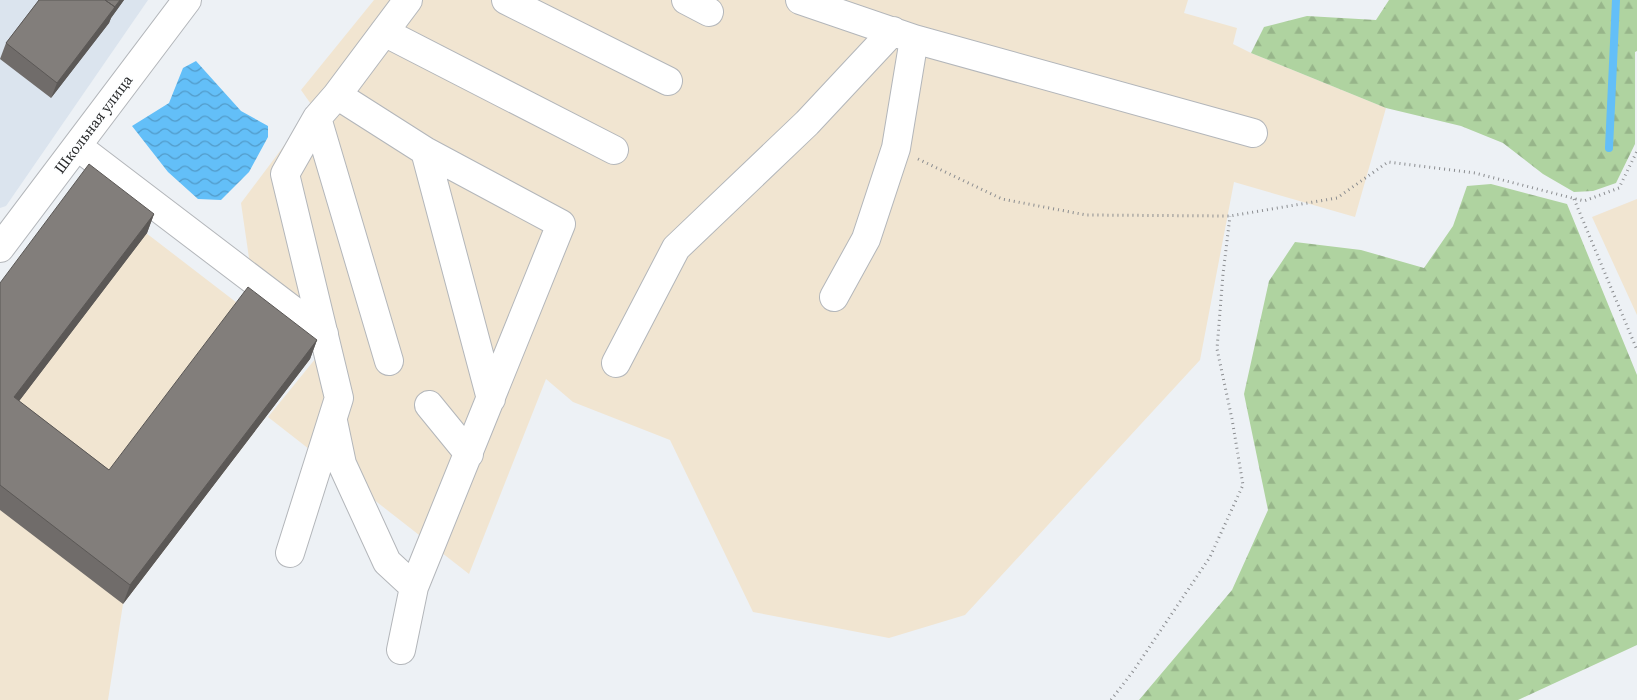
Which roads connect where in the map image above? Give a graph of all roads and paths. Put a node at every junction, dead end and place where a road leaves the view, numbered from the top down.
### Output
1 (187, 0) edge
2 (408, 0) edge
3 (506, 0) edge
4 (800, 0) edge
5 (384, 32) junction
6 (903, 35) junction
7 (668, 81) dead end
8 (337, 95) junction
9 (317, 118) junction
10 (1253, 133) dead end
11 (77, 146) junction
12 (896, 148) junction
13 (614, 150) dead end
14 (426, 151) junction
15 (1637, 151) edge
16 (1574, 199) junction
17 (1230, 216) junction
18 (0, 248) edge
19 (834, 297) dead end
20 (324, 334) junction
21 (1637, 350) edge
22 (389, 361) dead end
23 (616, 363) dead end
24 (491, 399) junction
25 (429, 405) dead end
26 (332, 420) junction
27 (469, 454) junction
28 (290, 553) dead end
29 (414, 587) junction
30 (402, 650) dead end
31 (1111, 700) edge

1 - 11 street, Школьная улица
2 - 5 street
3 - 7 street
4 - 6 street
5 - 8 street
5 - 13 street
6 - 10 street
6 - 12 street
6 - 23 street
8 - 9 street
8 - 14 street
9 - 20 street
9 - 22 street
11 - 18 street, Школьная улица
11 - 20 street
12 - 17 path
12 - 19 street
14 - 24 street
14 - 24 street
15 - 16 path
16 - 17 path
16 - 21 path
17 - 31 path
20 - 26 street
24 - 27 street
25 - 27 street
26 - 28 street
26 - 29 street
27 - 29 street
29 - 30 street

